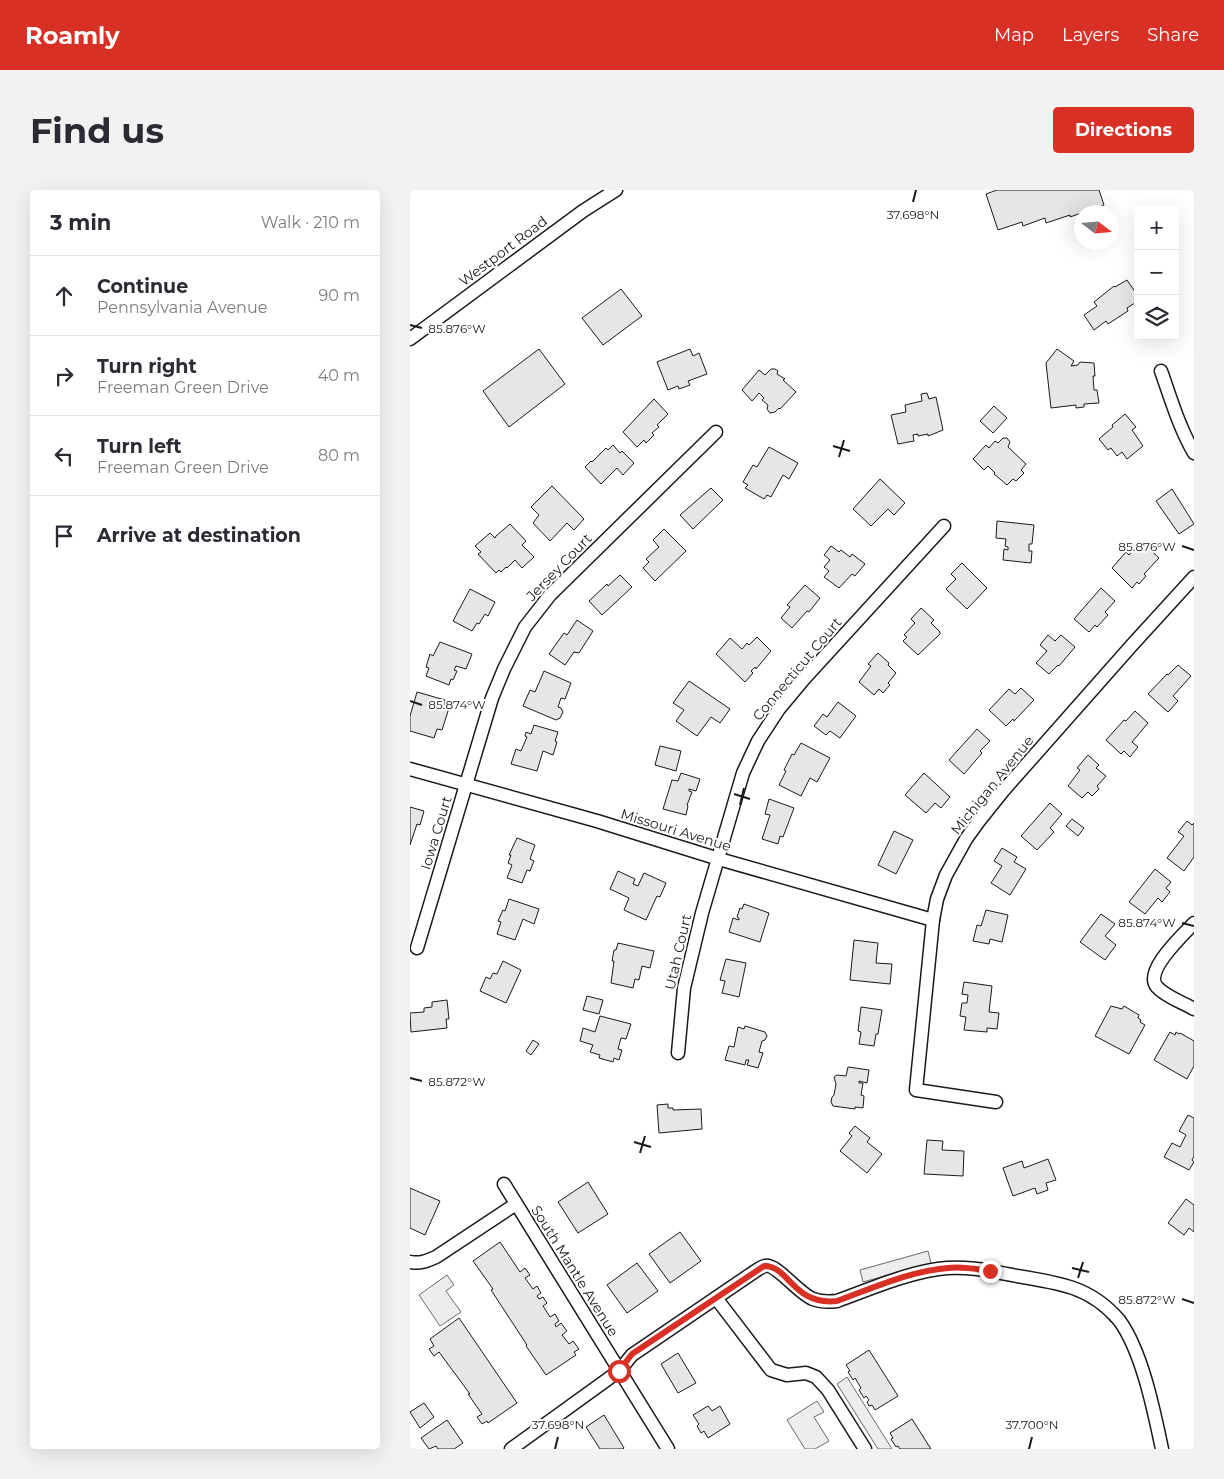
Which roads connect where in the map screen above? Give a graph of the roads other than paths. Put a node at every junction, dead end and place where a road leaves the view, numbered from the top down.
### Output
1 (616, 190) edge
2 (410, 339) edge
3 (1161, 371) dead end
4 (716, 432) dead end
5 (1194, 453) edge
6 (944, 526) dead end
7 (1194, 578) edge
8 (410, 769) edge
9 (466, 785) junction
10 (719, 859) junction
11 (933, 920) junction
12 (1194, 923) edge
13 (417, 948) dead end
14 (1194, 1009) edge
15 (678, 1053) dead end
16 (996, 1102) dead end
17 (504, 1184) dead end
18 (516, 1204) junction
19 (410, 1262) edge
20 (716, 1298) junction
21 (619, 1371) junction
22 (511, 1449) edge
23 (668, 1449) edge
24 (865, 1449) edge
25 (1162, 1449) edge

1 - 2 street, Westport Road
3 - 5 street
4 - 9 street, Jersey Court
6 - 10 street, Connecticut Court
7 - 11 street, Michigan Avenue
8 - 9 street, Missouri Avenue
9 - 10 street, Missouri Avenue
9 - 13 street, Iowa Court
10 - 11 street, Missouri Avenue
10 - 15 street, Utah Court
11 - 16 street, Michigan Avenue
12 - 14 street
17 - 18 street, South Mantle Avenue
18 - 19 street
18 - 21 street, South Mantle Avenue
20 - 21 street
20 - 24 street
20 - 25 street
21 - 22 street
21 - 23 street, South Mantle Avenue

